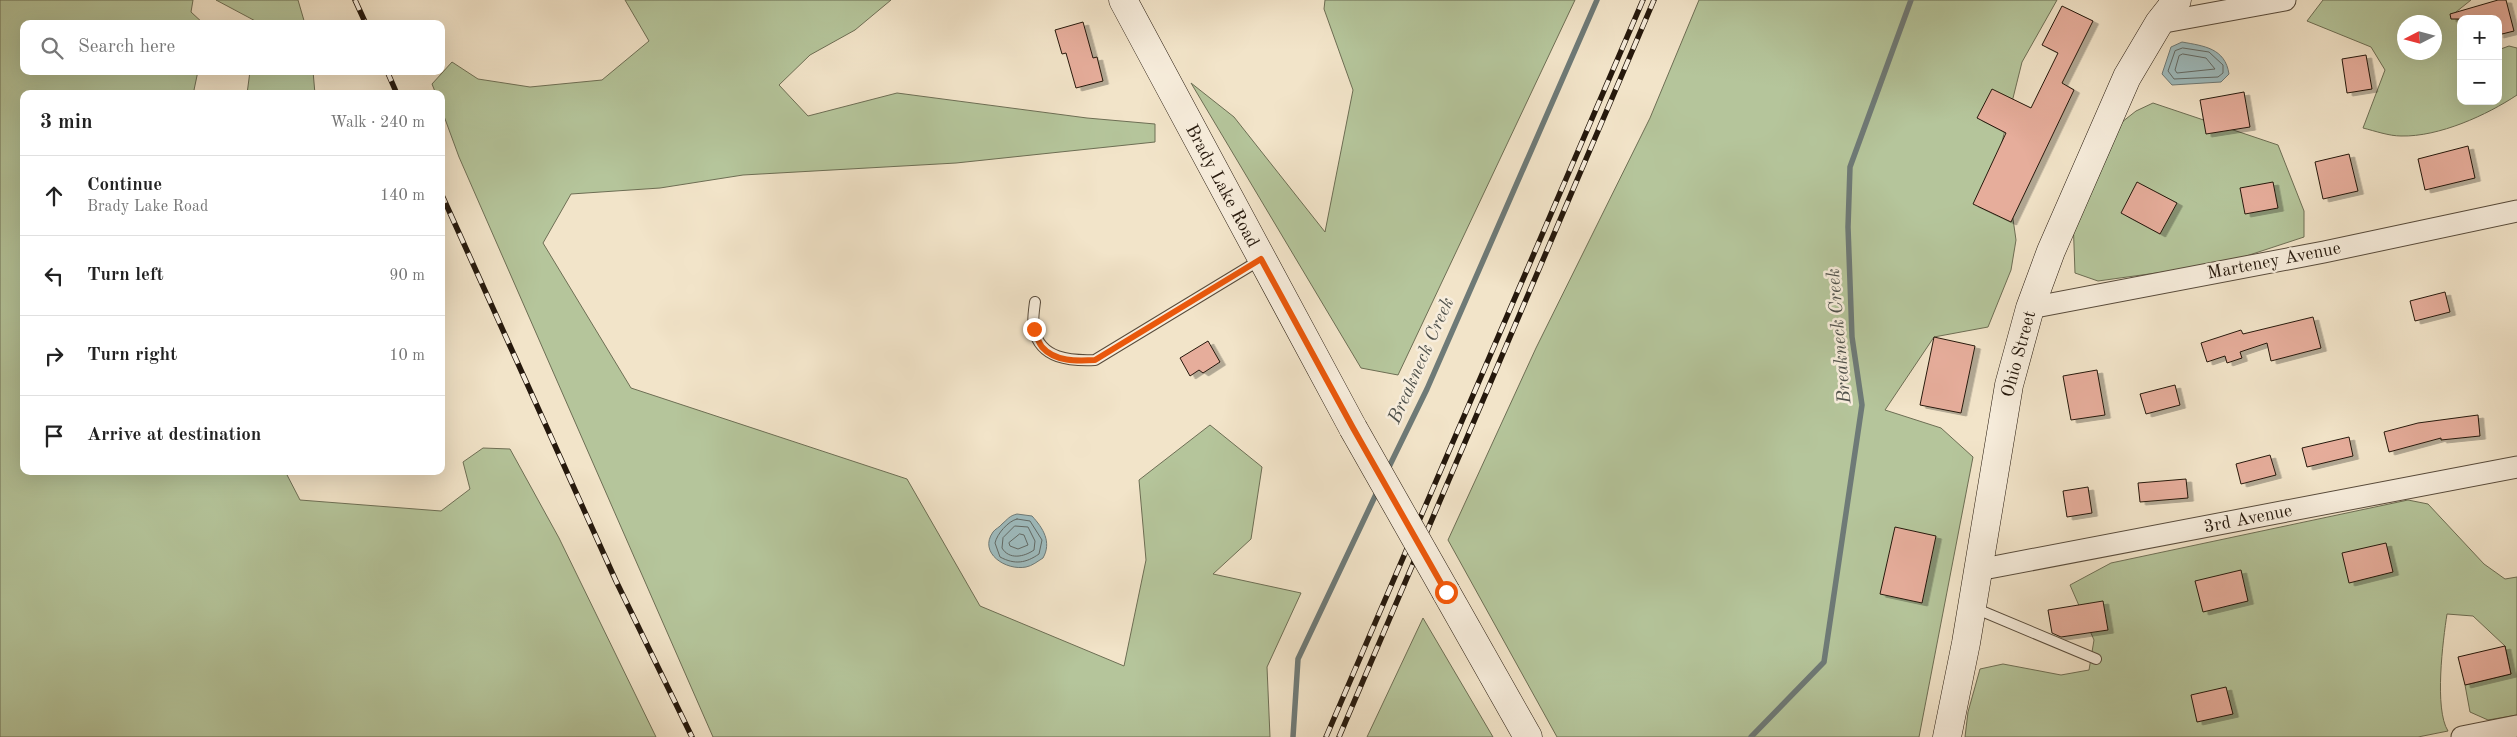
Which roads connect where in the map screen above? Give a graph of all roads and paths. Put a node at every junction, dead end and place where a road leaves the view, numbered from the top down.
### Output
1 (1123, 0) edge
2 (2177, 0) edge
3 (2285, 0) edge
4 (2159, 23) junction
5 (2517, 211) edge
6 (1261, 259) junction
7 (1035, 302) dead end
8 (2030, 308) junction
9 (2517, 467) edge
10 (1978, 570) junction
11 (1971, 607) junction
12 (2096, 660) dead end
13 (2517, 726) edge
14 (1528, 737) edge
15 (1947, 737) edge
16 (2462, 737) edge

1 - 6 street, Brady Lake Road
2 - 4 street, Ohio Street
3 - 4 street
4 - 8 street, Ohio Street
5 - 8 street, Marteney Avenue
6 - 7 lane
6 - 14 street, Brady Lake Road, bridge
8 - 10 street, Ohio Street
9 - 10 street, 3rd Avenue
10 - 11 street, Ohio Street
11 - 12 lane
11 - 15 street, Ohio Street
13 - 16 street

